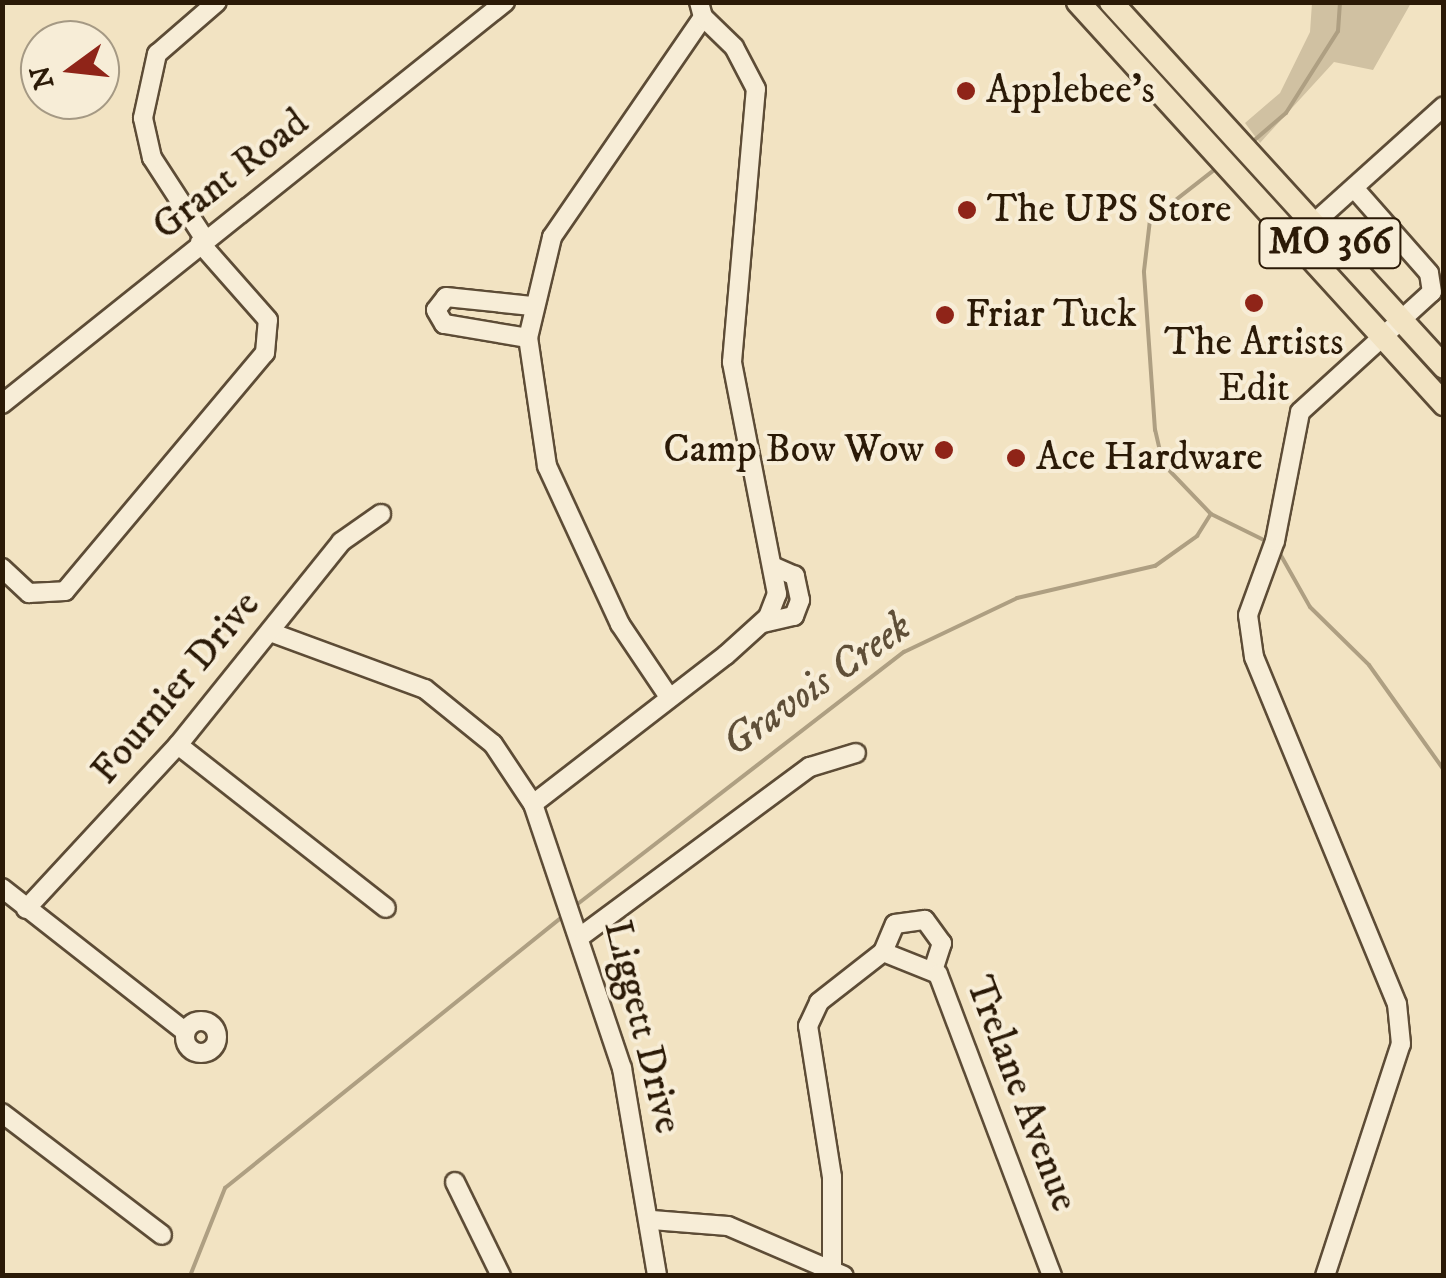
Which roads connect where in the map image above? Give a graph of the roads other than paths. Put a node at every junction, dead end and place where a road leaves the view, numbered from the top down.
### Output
1 (217, 2) edge
2 (1078, 2) edge
3 (1110, 2) edge
4 (499, 4) edge
5 (701, 10) edge
6 (1444, 106) edge
7 (1354, 188) junction
8 (1313, 224) junction
9 (203, 242) junction
10 (532, 306) junction
11 (1403, 323) junction
12 (528, 338) junction
13 (1384, 338) junction
14 (1444, 367) edge
15 (2, 404) edge
16 (1444, 404) edge
17 (381, 514) dead end
18 (2, 568) edge
19 (270, 632) junction
20 (669, 697) junction
21 (178, 745) junction
22 (856, 752) dead end
23 (533, 804) junction
24 (2, 888) edge
25 (386, 908) dead end
26 (26, 909) junction
27 (582, 926) junction
28 (883, 952) junction
29 (933, 970) junction
30 (183, 1030) dead end
31 (2, 1113) edge
32 (454, 1182) dead end
33 (652, 1220) junction
34 (162, 1235) dead end
35 (838, 1272) edge
36 (501, 1276) edge
37 (656, 1276) edge
38 (1052, 1276) edge
39 (1325, 1276) edge

1 - 9 street
2 - 13 main road, MO 366
3 - 8 main road, MO 366
4 - 9 street, Grant Road
5 - 10 street
5 - 20 street
6 - 7 street
7 - 8 street
7 - 11 street
8 - 11 main road, MO 366
9 - 15 street, Grant Road
9 - 18 street
10 - 12 street
10 - 12 street
11 - 13 street
11 - 14 main road, MO 366
12 - 20 street
13 - 16 main road, MO 366
13 - 39 street
17 - 19 street, Fournier Drive
19 - 21 street, Fournier Drive
19 - 23 street, Liggett Drive
20 - 23 street
21 - 25 street
21 - 26 street, Fournier Drive
22 - 27 street
23 - 27 street, Liggett Drive
24 - 26 street
26 - 30 street
27 - 33 street, Liggett Drive
28 - 29 street, Trelane Avenue
28 - 29 street
28 - 35 street
29 - 38 street, Trelane Avenue
31 - 34 street
32 - 36 street
33 - 35 street
33 - 37 street, Liggett Drive

